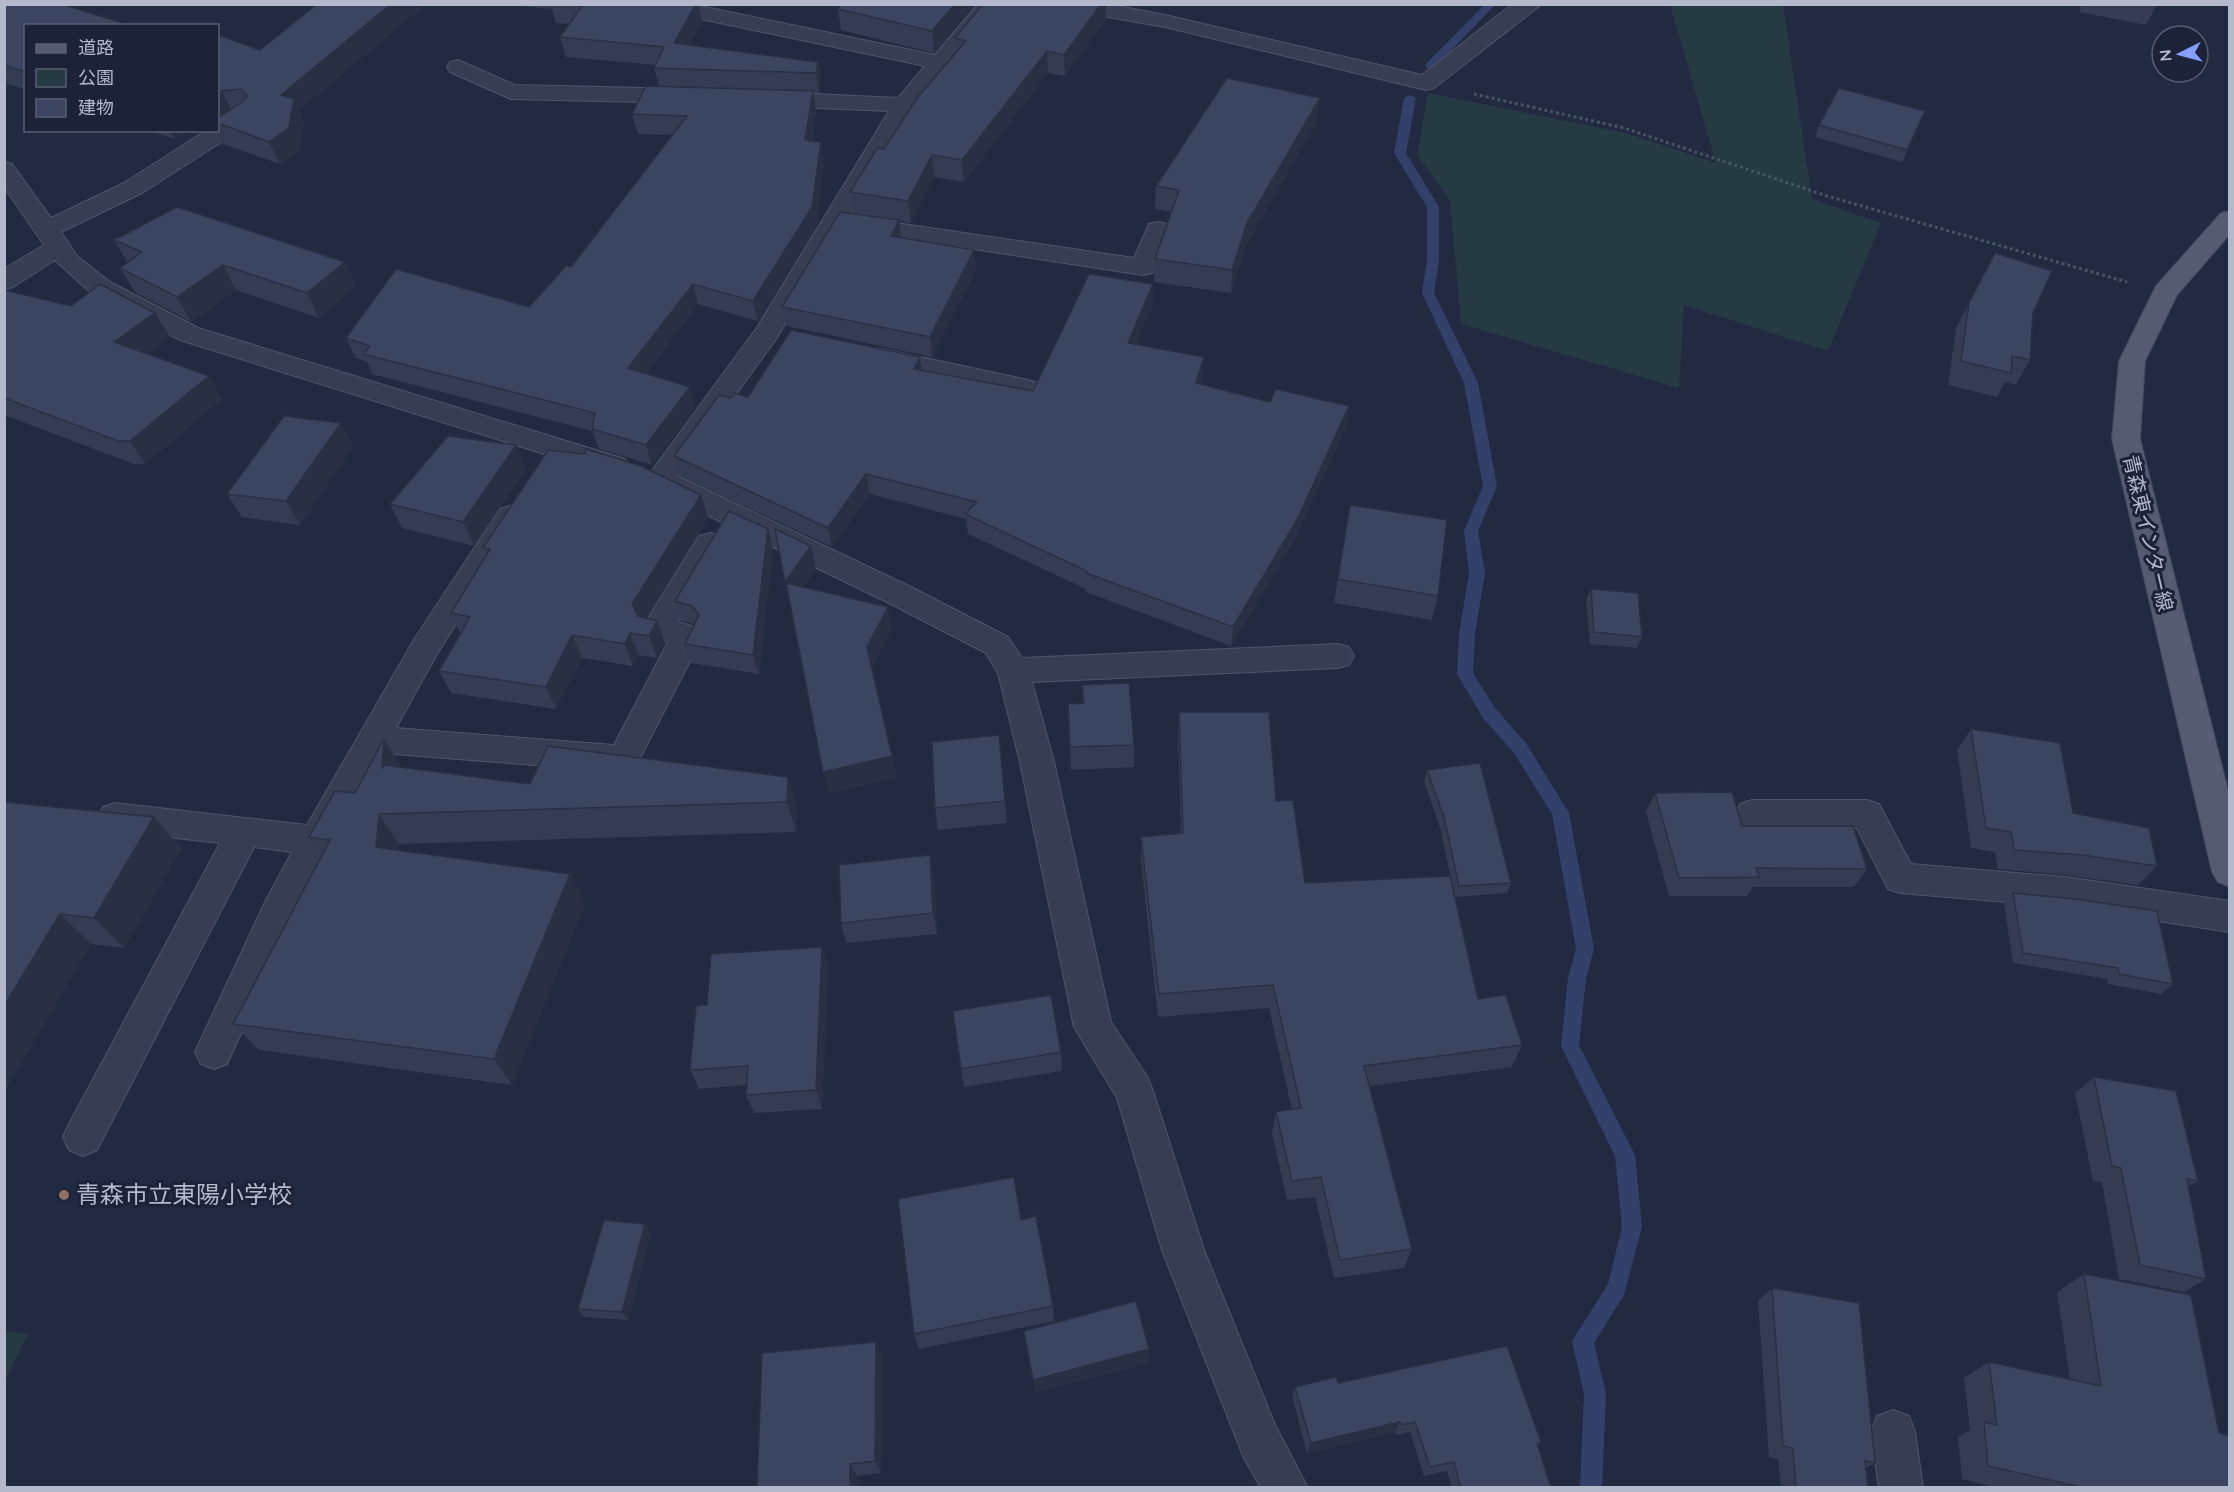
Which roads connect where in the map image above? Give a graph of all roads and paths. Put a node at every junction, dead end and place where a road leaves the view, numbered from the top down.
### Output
1 (658, 4) edge
2 (990, 4) edge
3 (1068, 4) edge
4 (1532, 4) edge
5 (940, 63) junction
6 (458, 68) dead end
7 (1426, 83) junction
8 (709, 97) edge
9 (755, 99) edge
10 (904, 105) junction
11 (243, 118) edge
12 (4, 169) edge
13 (2229, 218) edge
14 (835, 221) junction
15 (1158, 229) dead end
16 (52, 239) junction
17 (4, 281) edge
18 (2165, 292) junction
19 (858, 352) edge
20 (1028, 389) edge
21 (541, 471) junction
22 (659, 480) junction
23 (729, 513) junction
24 (1338, 656) dead end
25 (1012, 671) junction
26 (374, 740) junction
27 (84, 814) edge
28 (1752, 814) dead end
29 (244, 832) junction
30 (316, 840) junction
31 (2229, 867) edge
32 (2229, 917) edge
33 (214, 1053) dead end
34 (83, 1137) dead end
35 (1893, 1432) dead end
36 (1286, 1488) edge
37 (1901, 1488) edge

1 - 5 street
2 - 5 street
3 - 7 street
4 - 7 street
5 - 10 street
6 - 8 street
7 - 18 path
9 - 10 street
10 - 14 street
11 - 16 street
12 - 16 street
13 - 18 main road, 青森東インター線
14 - 15 street
14 - 22 street
16 - 17 street
16 - 21 street
18 - 31 main road, 青森東インター線
19 - 20 street
21 - 22 street
21 - 26 street
22 - 23 street
23 - 25 street
23 - 26 street
24 - 25 street
25 - 36 street
26 - 30 street
27 - 29 street
28 - 32 street
29 - 30 street
29 - 34 street
30 - 33 street
35 - 37 street

